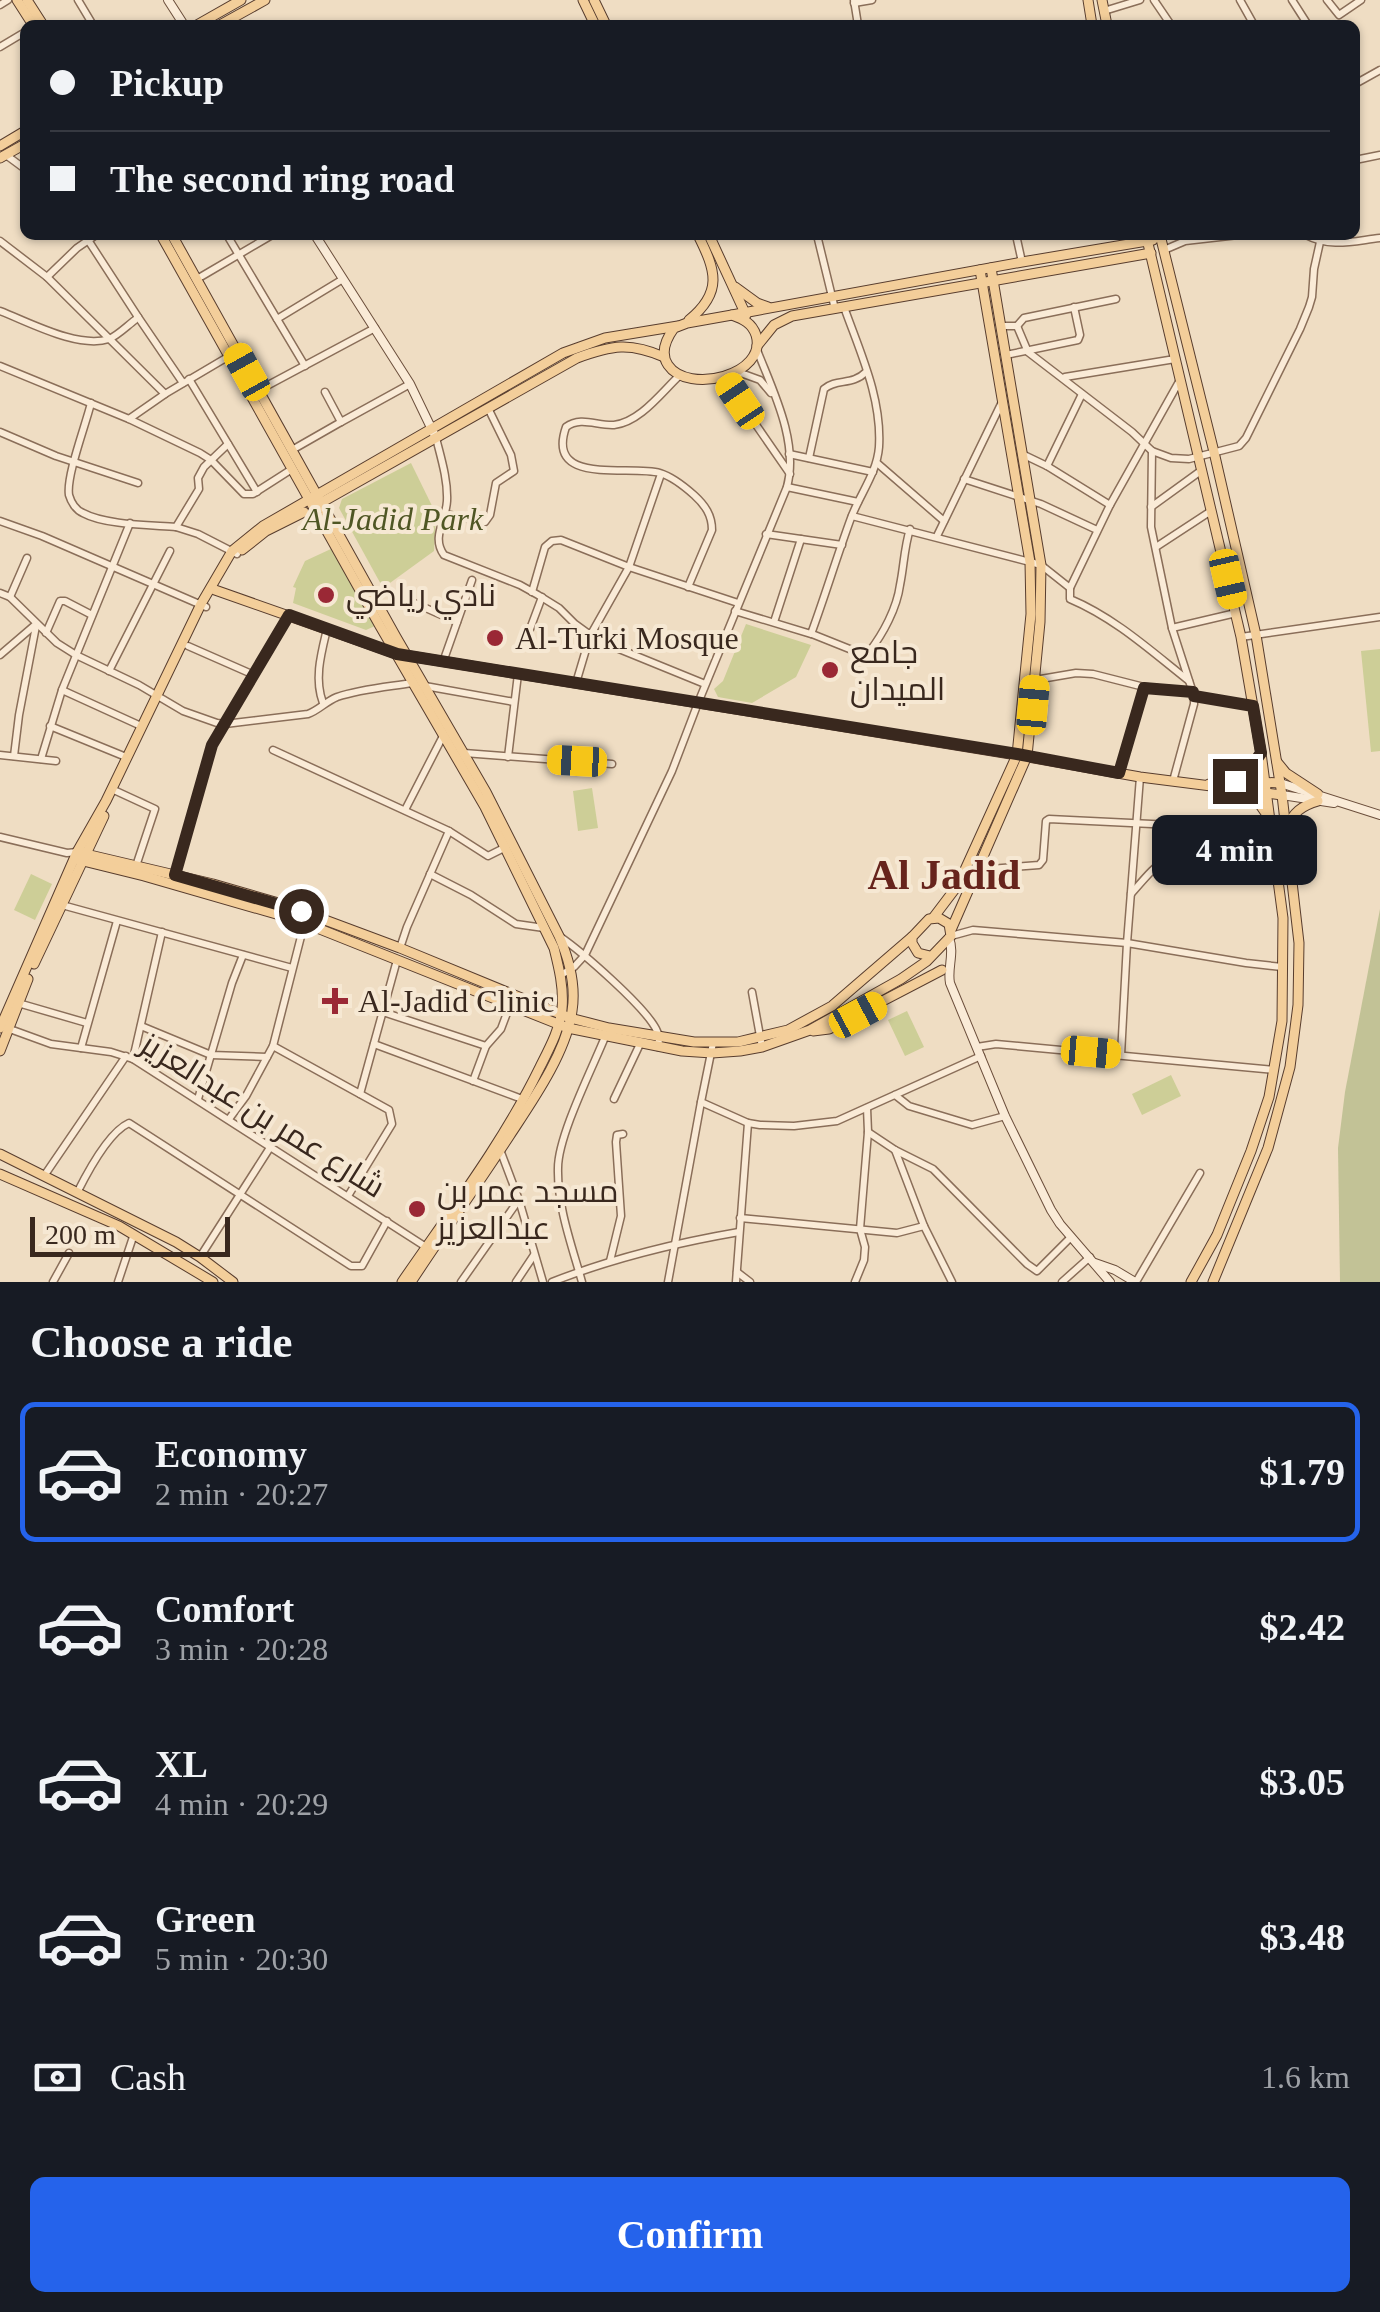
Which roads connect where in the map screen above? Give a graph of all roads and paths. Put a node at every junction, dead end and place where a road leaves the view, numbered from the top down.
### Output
1 (8, 0) edge
2 (242, 0) edge
3 (264, 0) edge
4 (872, 0) edge
5 (1140, 0) edge
6 (1252, 0) edge
7 (1327, 0) edge
8 (1362, 0) edge
9 (854, 1) edge
10 (1241, 2) edge
11 (0, 5) edge
12 (1103, 6) edge
13 (206, 20) edge
14 (229, 20) edge
15 (1380, 238) edge
16 (88, 240) joint
17 (164, 240) edge
18 (175, 240) edge
19 (231, 240) edge
20 (263, 240) edge
21 (318, 240) edge
22 (700, 240) edge
23 (711, 240) edge
24 (818, 240) edge
25 (1017, 240) edge
26 (1137, 240) edge
27 (1147, 240) edge
28 (1161, 240) edge
29 (1173, 240) edge
30 (1185, 240) edge
31 (1198, 240) edge
32 (1316, 240) edge
33 (0, 241) edge
34 (1182, 242) junction
35 (1320, 242) junction
36 (1164, 250) junction
37 (240, 253) junction
38 (1150, 253) junction
39 (1022, 262) junction
40 (989, 276) junction
41 (47, 278) junction
42 (343, 278) junction
43 (197, 279) junction
44 (733, 286) junction
45 (832, 297) junction
46 (1116, 299) dead end
47 (770, 308) junction
48 (840, 308) junction
49 (1074, 308) junction
50 (0, 311) edge
51 (138, 316) junction
52 (746, 318) junction
53 (277, 320) junction
54 (682, 324) junction
55 (1000, 326) junction
56 (1017, 326) junction
57 (375, 328) junction
58 (110, 339) junction
59 (757, 348) junction
60 (1028, 352) junction
61 (233, 354) junction
62 (1004, 356) junction
63 (664, 358) junction
64 (1175, 359) junction
65 (0, 366) edge
66 (305, 366) junction
67 (867, 370) junction
68 (738, 372) junction
69 (679, 376) junction
70 (723, 376) junction
71 (1064, 377) junction
72 (1180, 380) junction
73 (186, 381) junction
74 (410, 384) junction
75 (258, 391) junction
76 (325, 392) dead end
77 (166, 394) junction
78 (1082, 394) junction
79 (775, 398) junction
80 (1002, 402) junction
81 (91, 403) junction
82 (488, 408) junction
83 (129, 418) junction
84 (341, 422) junction
85 (0, 432) edge
86 (434, 433) junction
87 (1146, 443) junction
88 (228, 444) junction
89 (292, 450) junction
90 (1152, 452) junction
91 (1214, 452) junction
92 (790, 454) junction
93 (1022, 454) junction
94 (808, 458) junction
95 (1198, 458) junction
96 (211, 460) junction
97 (74, 463) junction
98 (876, 463) junction
99 (1047, 466) junction
100 (292, 468) junction
101 (1202, 470) junction
102 (872, 472) junction
103 (662, 474) junction
104 (790, 476) junction
105 (964, 479) junction
106 (138, 484) dead end
107 (787, 488) junction
108 (257, 492) junction
109 (316, 500) junction
110 (1024, 500) junction
111 (858, 502) junction
112 (1110, 505) junction
113 (1150, 508) junction
114 (1212, 510) junction
115 (304, 512) joint
116 (445, 514) junction
117 (852, 516) junction
118 (0, 521) edge
119 (944, 521) junction
120 (130, 523) junction
121 (176, 527) junction
122 (910, 529) junction
123 (1097, 530) junction
124 (766, 534) junction
125 (937, 536) junction
126 (800, 539) junction
127 (842, 544) junction
128 (1156, 547) junction
129 (170, 550) dead end
130 (235, 552) junction
131 (27, 558) dead end
132 (1035, 564) junction
133 (112, 566) junction
134 (630, 568) junction
135 (472, 580) dead end
136 (152, 582) junction
137 (688, 586) junction
138 (1070, 588) junction
139 (215, 590) junction
140 (532, 592) junction
141 (0, 593) edge
142 (10, 597) junction
143 (542, 597) junction
144 (410, 601) dead end
145 (204, 605) junction
146 (737, 607) junction
147 (1236, 613) junction
148 (92, 615) junction
149 (289, 615) junction
150 (1380, 617) edge
151 (457, 622) junction
152 (774, 622) junction
153 (36, 624) junction
154 (380, 626) junction
155 (1172, 628) junction
156 (327, 629) junction
157 (530, 629) dead end
158 (46, 634) junction
159 (811, 634) junction
160 (1256, 635) junction
161 (590, 636) junction
162 (1241, 637) junction
163 (366, 642) junction
164 (4, 646) edge
165 (188, 646) junction
166 (402, 654) junction
167 (0, 655) edge
168 (76, 655) junction
169 (443, 662) junction
170 (109, 671) junction
171 (254, 674) junction
172 (518, 674) junction
173 (1035, 680) junction
174 (1190, 682) junction
175 (576, 683) junction
176 (419, 684) junction
177 (705, 684) junction
178 (1144, 688) junction
179 (62, 690) junction
180 (1193, 694) junction
181 (159, 696) junction
182 (514, 702) junction
183 (324, 703) junction
184 (698, 703) junction
185 (1253, 706) junction
186 (225, 724) junction
187 (50, 726) junction
188 (141, 726) junction
189 (444, 734) junction
190 (274, 750) dead end
191 (464, 753) junction
192 (1261, 753) junction
193 (0, 755) edge
194 (1022, 755) junction
195 (14, 756) junction
196 (126, 757) junction
197 (508, 757) junction
198 (40, 759) junction
199 (56, 761) dead end
200 (1276, 761) junction
201 (612, 764) dead end
202 (1119, 773) junction
203 (1140, 777) junction
204 (1172, 782) junction
205 (1280, 783) junction
206 (1235, 785) junction
207 (1265, 787) junction
208 (116, 791) junction
209 (1282, 794) junction
210 (1318, 798) junction
211 (405, 810) junction
212 (1380, 815) edge
213 (1268, 817) junction
214 (1136, 822) junction
215 (1188, 826) junction
216 (1285, 830) junction
217 (449, 831) junction
218 (0, 837) edge
219 (506, 847) junction
220 (78, 856) junction
221 (1186, 856) junction
222 (1214, 858) junction
223 (1245, 861) dead end
224 (136, 866) junction
225 (978, 870) junction
226 (430, 874) junction
227 (175, 875) junction
228 (1131, 894) junction
229 (61, 905) junction
230 (305, 918) junction
231 (934, 918) junction
232 (117, 922) junction
233 (545, 928) junction
234 (162, 932) junction
235 (951, 934) junction
236 (559, 936) junction
237 (912, 938) junction
238 (1127, 943) junction
239 (399, 953) junction
240 (244, 955) junction
241 (585, 955) junction
242 (931, 956) junction
243 (1283, 967) junction
244 (292, 968) junction
245 (565, 972) junction
246 (945, 972) junction
247 (752, 992) dead end
248 (18, 1003) junction
249 (510, 1005) junction
250 (382, 1012) junction
251 (565, 1022) junction
252 (87, 1023) junction
253 (2, 1026) edge
254 (141, 1026) junction
255 (810, 1030) junction
256 (605, 1037) junction
257 (659, 1042) junction
258 (761, 1042) junction
259 (374, 1044) junction
260 (640, 1044) junction
261 (272, 1046) junction
262 (486, 1046) junction
263 (81, 1048) junction
264 (712, 1048) junction
265 (0, 1051) edge
266 (979, 1052) junction
267 (211, 1055) junction
268 (1121, 1055) junction
269 (267, 1057) junction
270 (130, 1058) junction
271 (1274, 1070) junction
272 (474, 1081) junction
273 (360, 1094) junction
274 (895, 1095) junction
275 (614, 1099) dead end
276 (198, 1100) junction
277 (524, 1100) junction
278 (702, 1102) junction
279 (866, 1108) junction
280 (1005, 1116) junction
281 (229, 1119) junction
282 (748, 1123) junction
283 (868, 1132) junction
284 (623, 1134) dead end
285 (271, 1146) junction
286 (499, 1146) junction
287 (895, 1150) junction
288 (2, 1153) edge
289 (0, 1174) edge
290 (1200, 1174) dead end
291 (44, 1176) junction
292 (77, 1193) junction
293 (242, 1194) junction
294 (348, 1196) junction
295 (519, 1200) junction
296 (740, 1218) junction
297 (387, 1222) junction
298 (924, 1226) junction
299 (860, 1229) junction
300 (739, 1232) junction
301 (134, 1234) junction
302 (160, 1234) junction
303 (1071, 1237) junction
304 (674, 1243) junction
305 (154, 1245) junction
306 (426, 1247) junction
307 (69, 1253) dead end
308 (535, 1254) junction
309 (200, 1257) junction
310 (1092, 1260) junction
311 (610, 1261) junction
312 (579, 1271) junction
313 (737, 1272) junction
314 (53, 1282) edge
315 (118, 1282) edge
316 (213, 1282) edge
317 (233, 1282) edge
318 (402, 1282) edge
319 (411, 1282) edge
320 (461, 1282) edge
321 (516, 1282) edge
322 (544, 1282) edge
323 (552, 1282) edge
324 (582, 1282) edge
325 (668, 1282) edge
326 (736, 1282) edge
327 (750, 1282) edge
328 (855, 1282) edge
329 (952, 1282) edge
330 (1063, 1282) edge
331 (1110, 1282) edge
332 (1136, 1282) edge
333 (1191, 1282) edge
334 (1213, 1282) edge

1 - 11 street
2 - 13 main road
3 - 14 main road
4 - 9 street
5 - 12 street
6 - 10 street
7 - 8 street
15 - 35 street
16 - 41 street
16 - 51 street
17 - 61 main road
18 - 43 main road
19 - 37 street
20 - 37 street
21 - 42 street
22 - 54 main road
23 - 44 main road
24 - 45 street
25 - 39 street
26 - 39 main road
27 - 38 main road
28 - 36 main road
29 - 34 street
30 - 34 street
31 - 34 street
32 - 35 street
33 - 41 street
34 - 36 street
35 - 91 street
36 - 38 main road
36 - 91 main road
37 - 43 street
37 - 53 street
38 - 40 main road
38 - 64 main road
39 - 40 main road
40 - 45 main road
40 - 48 main road
40 - 55 main road
40 - 80 main road
41 - 58 street
42 - 53 street
42 - 57 street
43 - 61 main road
44 - 47 main road
44 - 52 main road
45 - 47 main road
45 - 48 street
46 - 49 street
47 - 52 main road
48 - 59 main road
48 - 67 street
49 - 56 street
49 - 60 street
50 - 58 street
51 - 58 street
51 - 73 street
52 - 54 main road
52 - 59 main road
53 - 66 street
54 - 63 main road
54 - 86 main road
55 - 56 street
55 - 62 main road
56 - 60 street
57 - 66 street
57 - 74 street
58 - 77 street
59 - 68 main road
59 - 79 street
60 - 62 street
60 - 71 street
61 - 73 street
61 - 75 main road
61 - 100 main road
62 - 93 main road
63 - 69 main road
63 - 82 main road
64 - 71 street
64 - 72 main road
65 - 81 street
66 - 75 street
67 - 94 street
67 - 98 street
68 - 70 main road
68 - 79 street
69 - 70 main road
69 - 103 street
70 - 104 street
71 - 78 street
72 - 87 street
72 - 95 main road
73 - 77 street
73 - 88 street
74 - 84 street
74 - 86 street
75 - 89 main road
76 - 84 street
77 - 83 street
78 - 87 street
78 - 99 street
79 - 92 street
80 - 105 street
80 - 110 main road
81 - 83 street
81 - 97 street
82 - 86 main road
82 - 116 street
83 - 96 street
84 - 89 street
85 - 97 street
86 - 109 main road
86 - 116 street
87 - 90 street
87 - 112 street
88 - 96 street
88 - 108 street
89 - 109 main road
90 - 95 street
90 - 113 street
91 - 95 street
91 - 160 main road
92 - 94 street
92 - 104 street
93 - 99 street
93 - 110 main road
94 - 102 street
95 - 101 main road
96 - 108 street
96 - 121 street
97 - 106 street
97 - 120 street
98 - 102 street
98 - 119 street
99 - 112 street
100 - 108 street
100 - 109 main road
101 - 113 street
101 - 114 main road
102 - 111 street
103 - 134 street
103 - 137 street
104 - 107 street
105 - 110 street
105 - 119 street
107 - 111 street
107 - 124 street
109 - 115 street
109 - 130 main road
109 - 154 main road
109 - 166 main road
110 - 123 street
110 - 132 main road
111 - 117 street
112 - 123 street
113 - 128 street
114 - 128 street
114 - 147 main road
115 - 130 main road
116 - 140 street
117 - 122 street
117 - 127 street
118 - 133 street
119 - 125 street
120 - 121 street
120 - 133 street
121 - 130 street
122 - 125 street
122 - 159 street
123 - 138 street
124 - 126 street
124 - 146 street
125 - 132 street
126 - 127 street
126 - 152 street
127 - 159 street
128 - 155 street
129 - 136 street
130 - 139 main road
130 - 145 main road
131 - 142 street
132 - 138 street
132 - 173 main road
132 - 194 main road
133 - 136 street
133 - 148 street
134 - 137 street
134 - 140 street
134 - 161 street
135 - 151 street
136 - 145 street
136 - 170 street
137 - 146 street
138 - 174 street
139 - 145 main road
139 - 149 main road
140 - 143 street
141 - 142 street
142 - 153 street
143 - 157 street
143 - 161 street
144 - 151 street
145 - 165 main road
145 - 181 main road
146 - 152 street
146 - 177 street
147 - 155 street
147 - 162 main road
148 - 158 street
148 - 168 street
149 - 156 main road
149 - 171 street
150 - 160 street
151 - 169 street
152 - 159 street
153 - 158 street
153 - 164 street
153 - 195 street
154 - 163 main road
154 - 166 main road
155 - 174 street
156 - 163 main road
156 - 183 street
158 - 168 street
160 - 162 street
160 - 200 main road
161 - 175 street
161 - 177 street
162 - 185 main road
163 - 166 main road
164 - 167 street
165 - 171 street
165 - 181 main road
166 - 169 main road
166 - 176 main road
168 - 170 street
168 - 179 street
169 - 172 main road
170 - 181 street
171 - 186 street
172 - 175 main road
172 - 182 street
173 - 178 street
173 - 194 main road
174 - 180 street
175 - 184 main road
176 - 182 street
176 - 183 street
176 - 189 main road
176 - 191 main road
177 - 184 street
178 - 180 street
178 - 202 street
179 - 187 street
179 - 188 street
180 - 185 street
180 - 204 street
181 - 186 street
181 - 188 main road
181 - 208 main road
182 - 197 street
183 - 186 street
184 - 194 main road
184 - 241 street
185 - 192 main road
186 - 227 street
187 - 196 street
187 - 198 street
188 - 196 main road
189 - 211 street
189 - 219 main road
190 - 211 street
191 - 197 street
191 - 236 main road
192 - 206 main road
192 - 207 main road
193 - 195 street
194 - 202 main road
194 - 225 main road
194 - 231 main road
195 - 198 street
196 - 220 main road
197 - 201 street
198 - 199 street
200 - 205 main road
200 - 210 main road
202 - 203 main road
203 - 204 main road
203 - 214 street
204 - 206 main road
205 - 207 main road
205 - 209 main road
205 - 210 street
206 - 207 main road
206 - 213 main road
207 - 209 main road
207 - 213 main road
208 - 220 main road
208 - 224 street
209 - 210 street
209 - 216 main road
210 - 212 street
210 - 216 main road
211 - 217 street
213 - 243 main road
214 - 215 street
214 - 225 street
214 - 228 street
215 - 221 street
215 - 222 street
216 - 334 main road
217 - 219 street
217 - 226 street
218 - 220 street
219 - 233 main road
220 - 224 main road
220 - 229 main road
220 - 230 main road
220 - 253 main road
221 - 222 street
221 - 228 street
222 - 223 street
224 - 227 main road
225 - 235 main road
226 - 233 street
226 - 239 street
227 - 230 main road
228 - 238 street
229 - 232 street
229 - 248 main road
230 - 239 main road
230 - 244 street
231 - 235 main road
231 - 237 main road
232 - 234 street
232 - 252 street
233 - 245 main road
234 - 240 street
234 - 254 street
235 - 238 street
235 - 242 main road
235 - 246 street
236 - 241 street
236 - 245 main road
237 - 242 main road
237 - 258 main road
238 - 243 street
238 - 268 street
239 - 249 main road
239 - 250 street
239 - 251 main road
240 - 244 street
240 - 267 street
241 - 245 street
241 - 257 street
242 - 246 street
242 - 255 main road
243 - 271 main road
244 - 261 street
245 - 251 main road
246 - 255 main road
246 - 266 street
247 - 258 street
248 - 252 street
248 - 253 main road
249 - 251 main road
249 - 262 street
250 - 259 street
250 - 262 street
251 - 256 main road
251 - 257 main road
251 - 277 main road
251 - 286 main road
252 - 263 street
253 - 263 street, شارع عمر بن عبدالعزيز
253 - 265 main road
254 - 267 street
254 - 270 street
255 - 258 main road
256 - 260 main road
256 - 312 street
257 - 260 main road
257 - 264 main road
258 - 264 main road
259 - 272 street
259 - 273 street
260 - 275 street
261 - 269 street
261 - 273 street
262 - 272 street
263 - 270 street, شارع عمر بن عبدالعزيز
264 - 278 street
266 - 268 street
266 - 274 street
266 - 280 street
267 - 269 street
267 - 276 street
268 - 271 street
269 - 281 street
270 - 276 street, شارع عمر بن عبدالعزيز
270 - 291 street
271 - 333 main road
272 - 277 street
273 - 294 street
274 - 279 street
274 - 280 street
276 - 281 street, شارع عمر بن عبدالعزيز
277 - 286 main road
278 - 282 street
278 - 304 street
279 - 282 street
279 - 283 street
280 - 303 street
281 - 285 street, شارع عمر بن عبدالعزيز
282 - 296 street
283 - 287 street
283 - 299 street
284 - 311 street
285 - 293 street
285 - 294 street, شارع عمر بن عبدالعزيز
286 - 295 street
286 - 306 main road
286 - 319 main road
287 - 298 street
287 - 303 street
288 - 291 main road
289 - 301 main road
290 - 332 street
291 - 292 main road
292 - 293 street
292 - 302 main road
293 - 297 street
293 - 309 street
294 - 297 street, شارع عمر بن عبدالعزيز
295 - 308 street
295 - 320 street
296 - 299 street
296 - 300 street
297 - 306 street, شارع عمر بن عبدالعزيز
298 - 299 street
298 - 329 street
299 - 328 street
300 - 304 street
300 - 313 street
301 - 305 main road
301 - 315 street
302 - 305 main road
302 - 309 main road
303 - 310 street
304 - 311 street
304 - 325 street
305 - 316 main road
306 - 318 main road
307 - 314 street
308 - 321 street
308 - 322 street
309 - 317 main road
310 - 330 street
310 - 331 street
310 - 332 street
311 - 312 street
312 - 323 street
312 - 324 street
313 - 326 street
313 - 327 street

